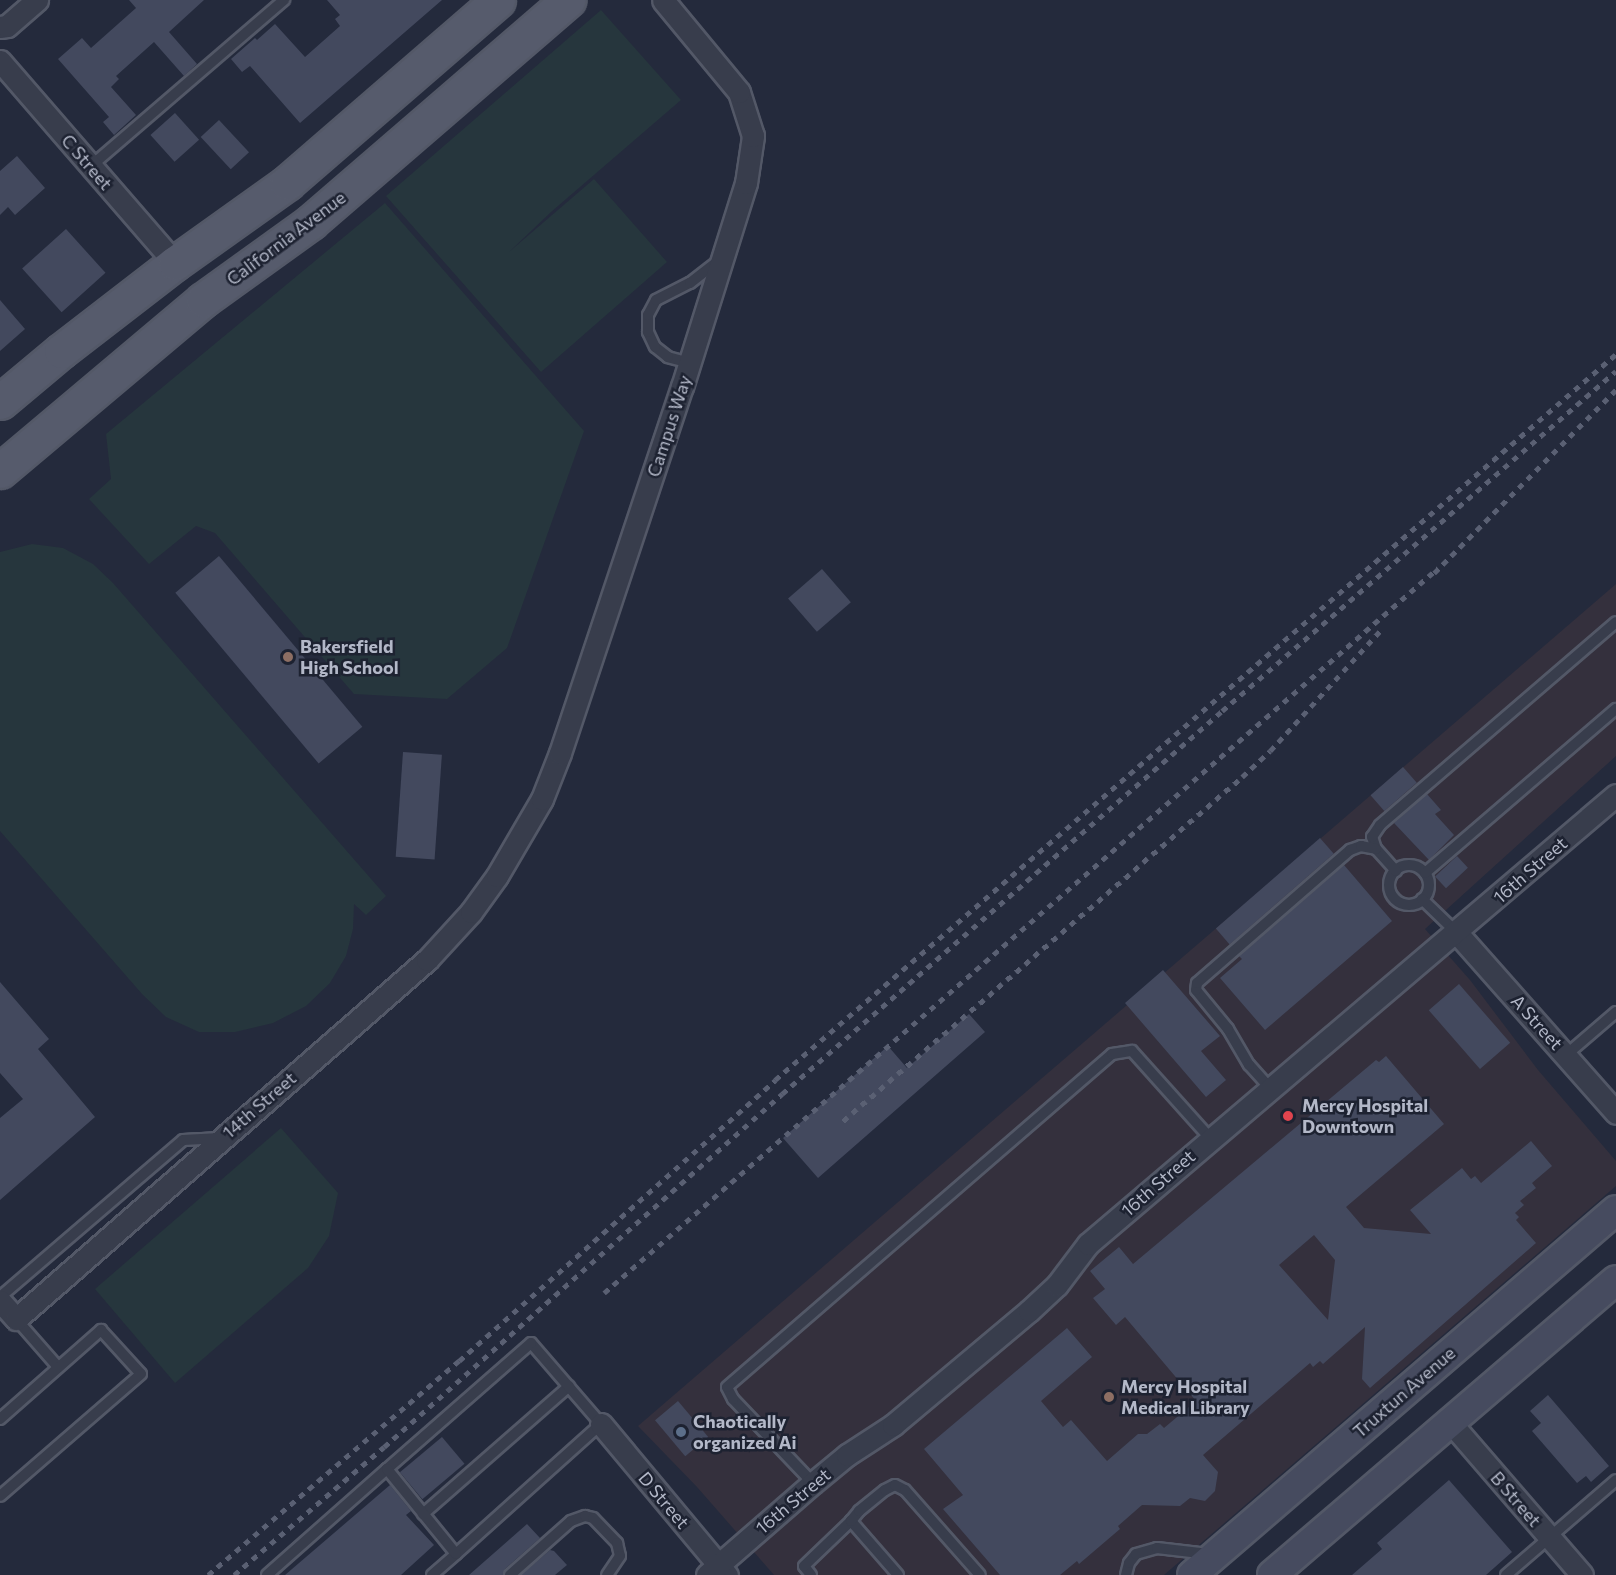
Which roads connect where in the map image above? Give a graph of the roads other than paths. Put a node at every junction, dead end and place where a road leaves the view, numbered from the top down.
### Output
1 (37, 0) edge
2 (284, 0) edge
3 (498, 0) edge
4 (568, 0) edge
5 (663, 0) edge
6 (0, 27) edge
7 (0, 61) edge
8 (91, 166) junction
9 (725, 255) junction
10 (175, 263) junction
11 (690, 363) junction
12 (0, 402) edge
13 (0, 471) edge
14 (1616, 622) edge
15 (1616, 709) edge
16 (1616, 795) edge
17 (1376, 849) junction
18 (506, 863) joint
19 (1396, 871) junction
20 (1425, 873) junction
21 (1422, 899) junction
22 (1457, 933) junction
23 (1616, 1012) edge
24 (1566, 1055) junction
25 (1270, 1088) junction
26 (1616, 1113) edge
27 (1210, 1137) junction
28 (221, 1138) junction
29 (1616, 1210) edge
30 (1616, 1280) edge
31 (0, 1299) edge
32 (16, 1319) junction
33 (58, 1367) junction
34 (569, 1386) junction
35 (0, 1419) edge
36 (1450, 1422) junction
37 (601, 1424) junction
38 (387, 1469) junction
39 (1616, 1480) edge
40 (813, 1483) junction
41 (0, 1496) edge
42 (423, 1514) junction
43 (851, 1521) junction
44 (1550, 1538) junction
45 (456, 1554) junction
46 (1215, 1565) edge
47 (717, 1572) edge
48 (267, 1575) edge
49 (432, 1575) edge
50 (510, 1575) edge
51 (607, 1575) edge
52 (811, 1575) edge
53 (898, 1575) edge
54 (980, 1575) edge
55 (1126, 1575) edge
56 (1192, 1575) edge
57 (1272, 1575) edge
58 (1506, 1575) edge
59 (1582, 1575) edge

1 - 6 street
2 - 8 lane
3 - 10 main road
4 - 13 main road, California Avenue
5 - 9 street, Campus Way
7 - 8 street, C Street
8 - 10 street, C Street
9 - 11 street, Campus Way
9 - 11 lane
10 - 12 main road
11 - 18 street, Campus Way
14 - 17 lane
15 - 20 lane
16 - 22 street, 16th Street
17 - 19 lane
17 - 25 lane
18 - 28 street, 14th Street
19 - 20 lane
19 - 21 lane
20 - 21 lane
21 - 22 lane
22 - 24 street, A Street
22 - 25 street, 16th Street
23 - 24 lane
24 - 26 street, A Street
25 - 27 street, 16th Street
27 - 40 street, 16th Street
27 - 40 lane
28 - 31 lane
28 - 32 street, 14th Street
29 - 46 main road, Truxtun Avenue
30 - 36 main road
31 - 32 street
32 - 33 lane
33 - 35 lane
33 - 41 lane
34 - 37 lane
34 - 38 lane
34 - 42 lane
36 - 44 street, B Street
36 - 57 main road
37 - 45 lane
37 - 47 street, D Street
38 - 42 lane
38 - 48 lane
39 - 44 lane
40 - 47 street, 16th Street
42 - 45 lane
43 - 52 lane
43 - 53 lane
43 - 54 lane
44 - 58 lane
44 - 59 street, B Street
45 - 49 lane
46 - 55 lane
46 - 56 main road, Truxtun Avenue
50 - 51 lane

